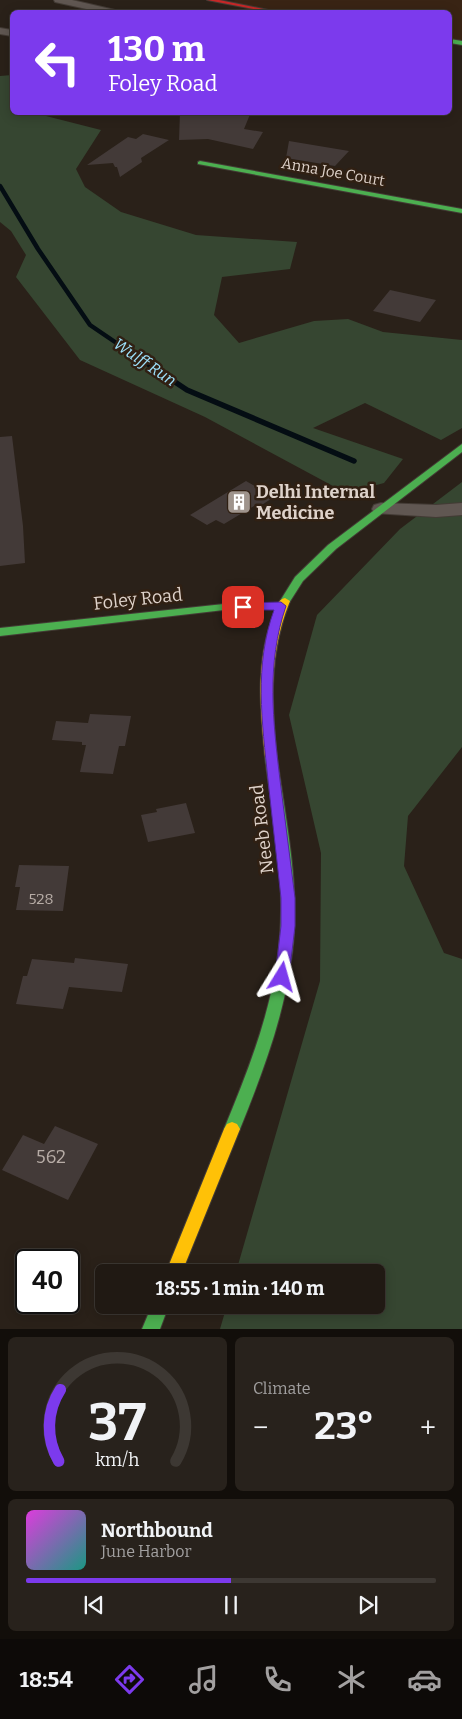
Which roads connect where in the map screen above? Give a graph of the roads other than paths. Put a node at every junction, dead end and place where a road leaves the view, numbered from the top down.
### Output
1 (59, 0) edge
2 (210, 0) edge
3 (102, 10) edge
4 (264, 10) edge
5 (200, 163) dead end
6 (462, 212) edge
7 (462, 447) edge
8 (380, 509) junction
9 (462, 509) edge
10 (281, 606) junction
11 (0, 632) edge
12 (177, 1264) edge
13 (157, 1314) edge
14 (151, 1329) edge

1 - 3 street
2 - 4 street
5 - 6 street, Anna Joe Court
7 - 8 street, Neeb Road
8 - 9 street
8 - 10 street, Neeb Road
10 - 11 street, Foley Road
10 - 12 street, Neeb Road
13 - 14 street

